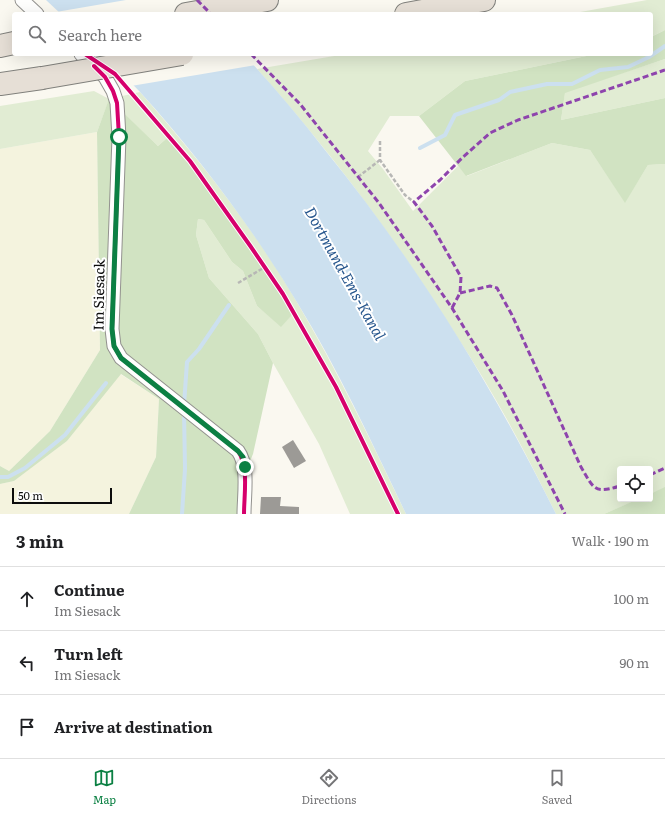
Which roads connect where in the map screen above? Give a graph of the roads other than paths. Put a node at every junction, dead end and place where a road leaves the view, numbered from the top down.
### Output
1 (22, 0) edge
2 (267, 0) edge
3 (484, 0) edge
4 (35, 12) edge
5 (198, 12) edge
6 (417, 12) edge
7 (12, 44) edge
8 (0, 46) edge
9 (83, 56) edge
10 (170, 56) edge
11 (0, 84) edge
12 (244, 514) edge

1 - 4 street
2 - 5 highway
3 - 6 highway
7 - 8 highway
9 - 12 street, Im Siesack
10 - 11 highway, bridge

